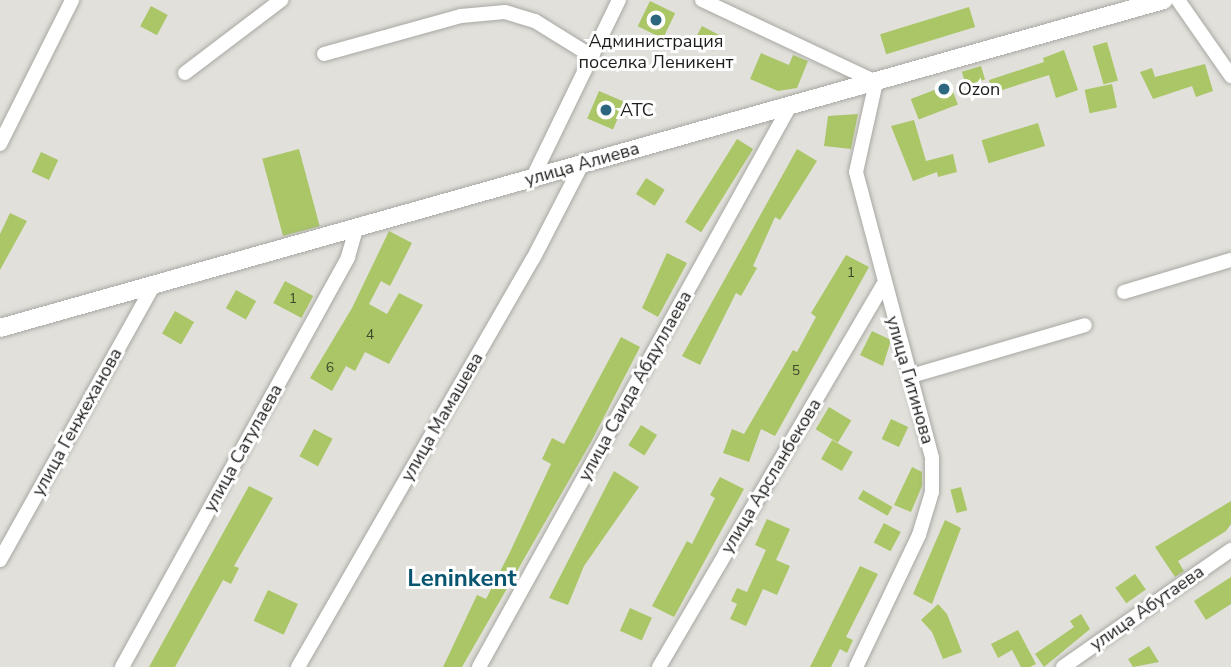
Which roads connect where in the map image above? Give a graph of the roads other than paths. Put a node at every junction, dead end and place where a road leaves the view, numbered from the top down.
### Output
1 (72, 0) edge
2 (281, 0) edge
3 (619, 0) edge
4 (702, 0) edge
5 (1164, 0) edge
6 (1178, 0) edge
7 (324, 54) dead end
8 (593, 57) junction
9 (185, 73) dead end
10 (1231, 76) edge
11 (876, 82) junction
12 (792, 104) junction
13 (0, 144) edge
14 (582, 164) junction
15 (532, 179) junction
16 (357, 226) junction
17 (1231, 260) edge
18 (154, 284) junction
19 (883, 285) junction
20 (1124, 292) dead end
21 (1085, 325) dead end
22 (0, 328) edge
23 (911, 376) junction
24 (1231, 550) edge
25 (0, 560) edge
26 (122, 667) edge
27 (298, 667) edge
28 (478, 667) edge
29 (659, 667) edge
30 (856, 667) edge
31 (1063, 667) edge

1 - 13 street
2 - 9 street
3 - 8 street
4 - 11 street
5 - 11 street, улица Алиева
6 - 10 street
7 - 8 street
8 - 15 street
11 - 12 street, улица Алиева
11 - 19 street, улица Гитинова
12 - 14 street, улица Алиева
12 - 28 street, улица Саида Абдуллаева
14 - 15 street, улица Алиева
14 - 27 street, улица Мамашева
15 - 16 street, улица Алиева
16 - 18 street, улица Алиева
16 - 26 street, улица Сатулаева
17 - 20 street
18 - 22 street, улица Алиева
18 - 25 street, улица Генжеханова
19 - 23 street, улица Гитинова
19 - 29 street, улица Арсланбекова
21 - 23 street
23 - 30 street, улица Гитинова
24 - 31 street, улица Абутаева

